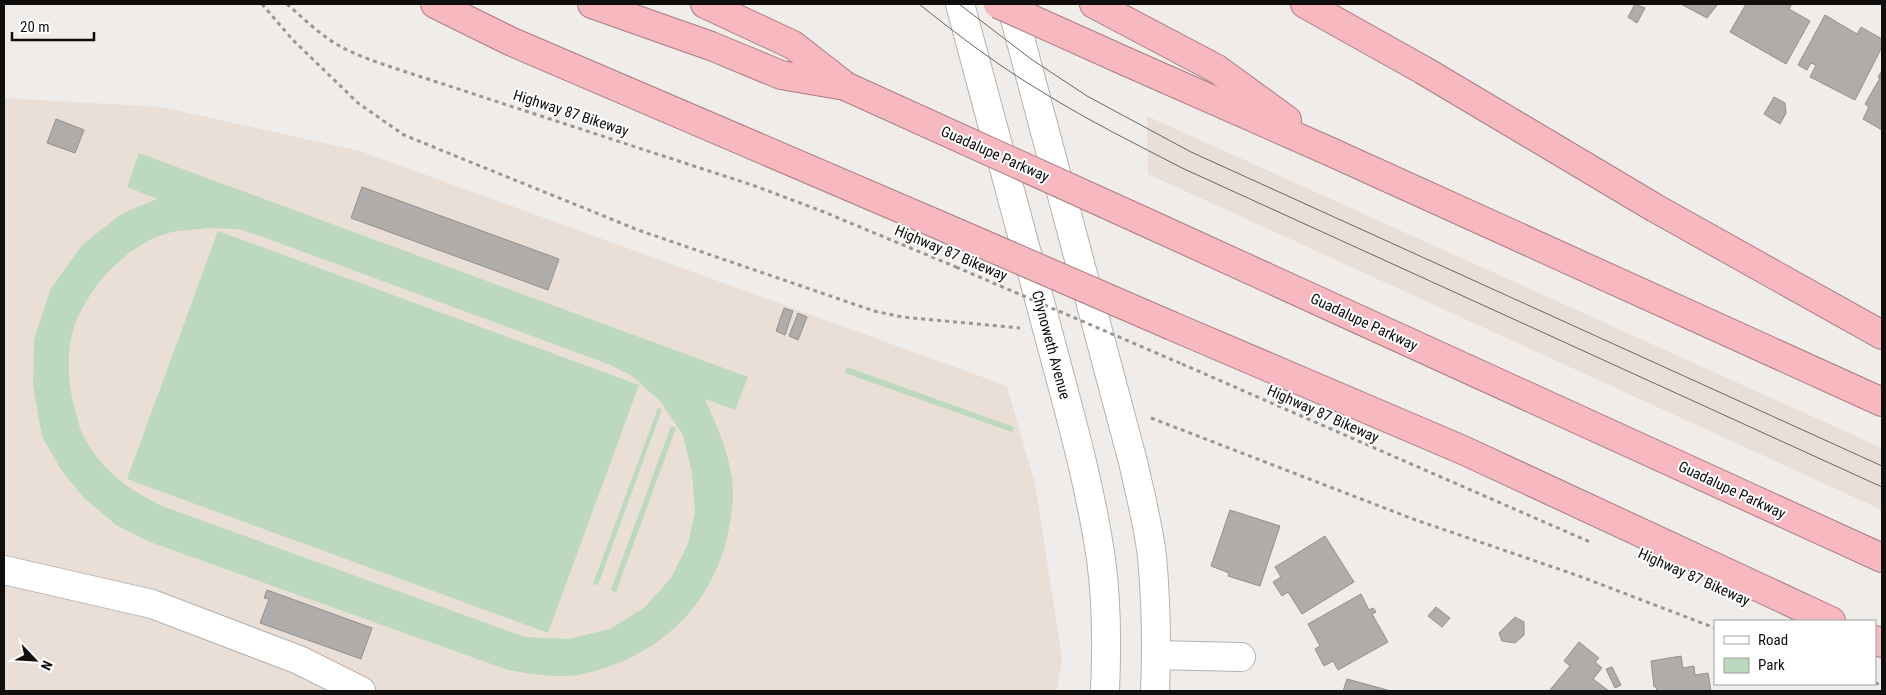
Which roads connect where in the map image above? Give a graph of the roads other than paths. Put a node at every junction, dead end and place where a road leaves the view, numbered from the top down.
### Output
1 (435, 4) edge
2 (592, 4) edge
3 (705, 4) edge
4 (960, 4) edge
5 (998, 4) edge
6 (1012, 4) edge
7 (1305, 4) edge
8 (1105, 9) edge
9 (845, 86) junction
10 (1331, 152) junction
11 (1882, 335) edge
12 (1882, 402) edge
13 (1882, 558) edge
14 (4, 570) edge
15 (1828, 620) edge
16 (1157, 655) junction
17 (1241, 657) dead end
18 (360, 691) edge
19 (1105, 691) edge
20 (1155, 691) edge

1 - 15 highway, bridge
2 - 9 highway
3 - 9 highway
4 - 19 street, Chynoweth Avenue
5 - 10 highway, bridge
6 - 16 street
7 - 11 highway
8 - 10 highway
9 - 13 highway, Guadalupe Parkway, bridge
10 - 12 highway
14 - 18 street
16 - 17 street
16 - 20 street

